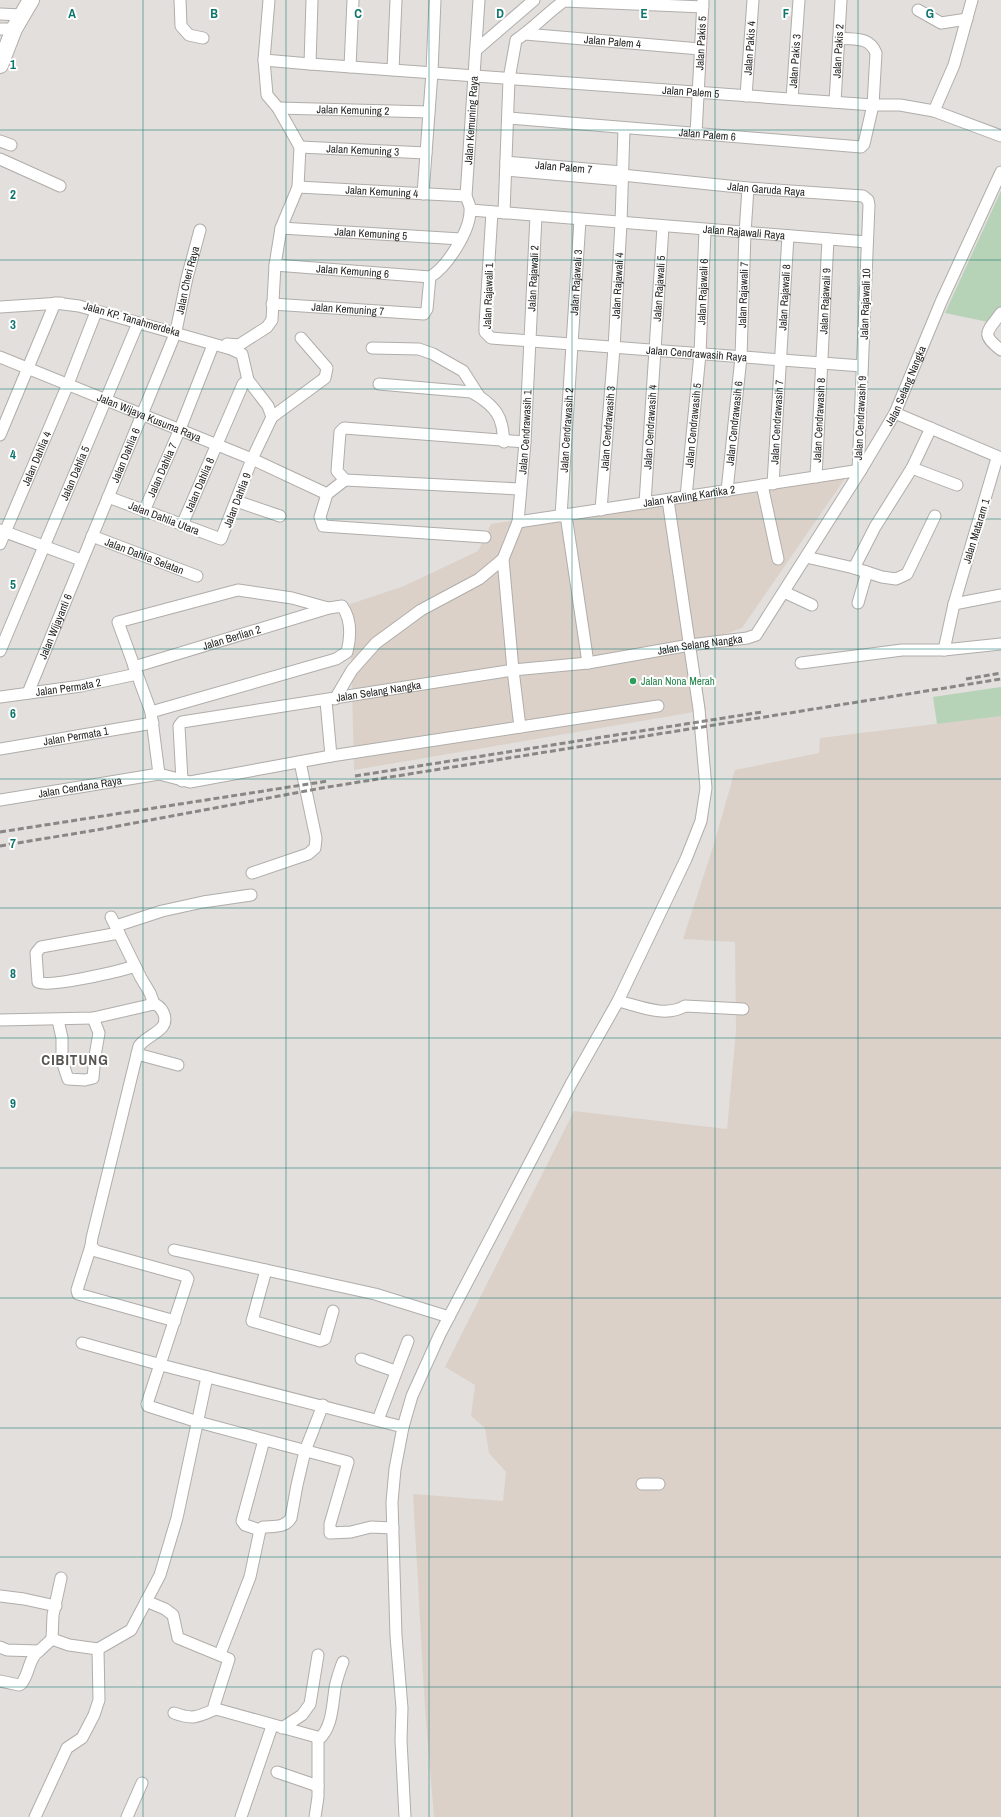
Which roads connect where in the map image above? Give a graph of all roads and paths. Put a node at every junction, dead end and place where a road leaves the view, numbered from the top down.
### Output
1 (31, 0) edge
2 (180, 0) edge
3 (269, 0) edge
4 (312, 0) edge
5 (353, 0) edge
6 (396, 0) edge
7 (435, 0) edge
8 (478, 0) edge
9 (534, 0) edge
10 (579, 0) edge
11 (753, 0) edge
12 (799, 0) edge
13 (841, 0) edge
14 (972, 0) edge
15 (703, 4) edge
16 (918, 10) dead end
17 (0, 14) edge
18 (22, 15) junction
19 (967, 19) junction
20 (7, 29) edge
21 (525, 34) junction
22 (202, 38) dead end
23 (839, 38) junction
24 (700, 49) junction
25 (476, 50) junction
26 (264, 60) junction
27 (310, 64) junction
28 (0, 65) edge
29 (350, 67) junction
30 (393, 70) junction
31 (432, 72) junction
32 (474, 75) junction
33 (509, 79) junction
34 (698, 92) junction
35 (746, 96) junction
36 (792, 99) junction
37 (835, 102) junction
38 (873, 105) junction
39 (278, 108) junction
40 (934, 111) junction
41 (429, 112) junction
42 (509, 118) junction
43 (624, 128) junction
44 (696, 134) junction
45 (1001, 136) edge
46 (300, 147) junction
47 (426, 153) junction
48 (0, 159) edge
49 (506, 166) junction
50 (1001, 172) edge
51 (622, 176) junction
52 (60, 186) dead end
53 (298, 187) junction
54 (748, 188) junction
55 (423, 194) junction
56 (466, 196) junction
57 (471, 210) junction
58 (492, 212) junction
59 (504, 213) junction
60 (536, 216) junction
61 (580, 220) junction
62 (621, 223) junction
63 (663, 226) junction
64 (281, 228) junction
65 (200, 230) dead end
66 (705, 230) junction
67 (745, 232) junction
68 (788, 236) junction
69 (461, 239) junction
70 (828, 239) junction
71 (867, 242) junction
72 (275, 265) junction
73 (430, 277) junction
74 (55, 303) junction
75 (272, 304) junction
76 (0, 307) edge
77 (96, 312) junction
78 (1001, 313) edge
79 (138, 323) junction
80 (176, 333) junction
81 (301, 338) dead end
82 (530, 342) junction
83 (572, 344) junction
84 (213, 345) junction
85 (372, 348) dead end
86 (614, 348) junction
87 (241, 350) junction
88 (1001, 350) edge
89 (655, 351) junction
90 (700, 354) junction
91 (0, 357) edge
92 (741, 357) junction
93 (780, 360) junction
94 (821, 363) junction
95 (862, 366) junction
96 (28, 369) junction
97 (248, 380) junction
98 (68, 384) junction
99 (379, 384) dead end
100 (480, 396) junction
101 (106, 400) junction
102 (895, 413) junction
103 (142, 414) junction
104 (272, 417) junction
105 (931, 428) junction
106 (180, 429) junction
107 (0, 435) edge
108 (504, 442) junction
109 (524, 442) junction
110 (218, 445) junction
111 (252, 458) junction
112 (999, 458) edge
113 (912, 468) junction
114 (859, 471) junction
115 (816, 477) junction
116 (345, 480) junction
117 (768, 485) junction
118 (957, 485) dead end
119 (520, 489) junction
120 (727, 491) junction
121 (327, 494) junction
122 (108, 497) junction
123 (686, 497) junction
124 (668, 500) junction
125 (236, 501) junction
126 (645, 503) junction
127 (601, 510) junction
128 (144, 511) junction
129 (564, 515) junction
130 (280, 516) dead end
131 (935, 516) dead end
132 (518, 522) junction
133 (182, 525) junction
134 (3, 531) edge
135 (92, 536) junction
136 (485, 537) dead end
137 (220, 540) joint
138 (0, 544) edge
139 (43, 546) junction
140 (806, 557) junction
141 (503, 559) junction
142 (778, 559) dead end
143 (81, 560) junction
144 (854, 568) junction
145 (867, 572) junction
146 (197, 576) dead end
147 (784, 592) junction
148 (1001, 595) edge
149 (858, 603) dead end
150 (954, 604) junction
151 (812, 605) dead end
152 (329, 608) junction
153 (1001, 644) edge
154 (690, 645) junction
155 (944, 650) junction
156 (0, 651) edge
157 (588, 663) junction
158 (801, 663) dead end
159 (135, 670) junction
160 (513, 670) junction
161 (28, 693) junction
162 (0, 697) edge
163 (331, 700) junction
164 (658, 706) dead end
165 (151, 712) junction
166 (153, 723) junction
167 (520, 727) junction
168 (0, 749) edge
169 (331, 756) junction
170 (300, 762) junction
171 (159, 774) junction
172 (182, 781) junction
173 (0, 800) edge
174 (252, 873) dead end
175 (251, 895) dead end
176 (115, 926) junction
177 (135, 966) junction
178 (618, 1001) junction
179 (154, 1004) junction
180 (743, 1009) dead end
181 (93, 1018) junction
182 (0, 1020) edge
183 (58, 1020) junction
184 (137, 1054) junction
185 (178, 1065) dead end
186 (91, 1246) junction
187 (174, 1250) dead end
188 (266, 1270) junction
189 (333, 1311) dead end
190 (449, 1317) junction
191 (175, 1321) junction
192 (408, 1341) dead end
193 (82, 1343) dead end
194 (361, 1359) dead end
195 (160, 1365) junction
196 (396, 1371) junction
197 (208, 1376) junction
198 (323, 1406) junction
199 (378, 1420) junction
200 (198, 1422) junction
201 (402, 1426) junction
202 (264, 1440) junction
203 (306, 1451) junction
204 (642, 1484) dead end
205 (659, 1484) dead end
206 (393, 1528) junction
207 (260, 1530) junction
208 (61, 1578) dead end
209 (0, 1596) edge
210 (146, 1601) junction
211 (56, 1606) junction
212 (52, 1639) junction
213 (0, 1647) edge
214 (98, 1649) junction
215 (39, 1651) junction
216 (220, 1654) junction
217 (318, 1655) dead end
218 (343, 1662) dead end
219 (0, 1680) edge
220 (216, 1709) junction
221 (174, 1713) dead end
222 (277, 1727) junction
223 (318, 1740) junction
224 (277, 1772) dead end
225 (142, 1783) dead end
226 (318, 1786) junction
227 (35, 1817) edge
228 (127, 1817) edge
229 (241, 1817) edge
230 (315, 1817) edge
231 (405, 1817) edge

1 - 18 main road
2 - 22 street
3 - 26 street
4 - 27 street
5 - 29 street
6 - 30 street
7 - 31 street
8 - 25 street
9 - 25 street
10 - 15 street
10 - 21 street
11 - 35 street, Jalan Pakis 4
12 - 36 street, Jalan Pakis 3
13 - 23 street, Jalan Pakis 2
14 - 19 street
15 - 24 street, Jalan Pakis 5
16 - 19 street
17 - 18 street
18 - 20 main road
19 - 40 street
20 - 28 main road
21 - 24 street, Jalan Palem 4
21 - 33 street
23 - 37 street, Jalan Pakis 2
23 - 38 street
24 - 34 street, Jalan Pakis 5
25 - 32 street
26 - 27 street, Jalan Kemuning Raya
26 - 39 street
27 - 29 street, Jalan Kemuning Raya
29 - 30 street, Jalan Kemuning Raya
30 - 31 street, Jalan Kemuning Raya
31 - 32 street, Jalan Kemuning Raya
31 - 41 street
32 - 33 street, Jalan Palem 5
32 - 56 street, Jalan Kemuning Raya
33 - 34 street, Jalan Palem 5
33 - 42 street
34 - 35 street, Jalan Palem 5
34 - 44 street, Jalan Pakis 5
35 - 36 street, Jalan Palem 5
36 - 37 street, Jalan Palem 5
37 - 38 street, Jalan Palem 5
38 - 40 street, Jalan Palem 5
38 - 44 street, Jalan Palem 6
39 - 41 street, Jalan Kemuning 2
39 - 46 street
40 - 45 street, Jalan Palem 5
41 - 47 street
42 - 43 street, Jalan Palem 6
42 - 49 street
43 - 44 street, Jalan Palem 6
43 - 51 street, Jalan Rajawali 4
46 - 47 street, Jalan Kemuning 3
46 - 53 street
47 - 55 street
48 - 52 street
49 - 51 street, Jalan Palem 7
49 - 59 street
50 - 102 street, Jalan Selang Nangka
51 - 54 street, Jalan Garuda Raya
51 - 62 street, Jalan Rajawali 4
53 - 55 street, Jalan Kemuning 4
53 - 64 street
54 - 67 street, Jalan Rajawali 7
54 - 71 street, Jalan Garuda Raya
55 - 56 street, Jalan Kemuning 4
56 - 57 street, Jalan Kemuning Raya
57 - 58 street, Jalan Rajawali Raya
57 - 69 street
58 - 59 street, Jalan Rajawali Raya
58 - 82 street, Jalan Rajawali 1
59 - 60 street, Jalan Rajawali Raya
60 - 61 street, Jalan Rajawali Raya
60 - 82 street, Jalan Rajawali 2
61 - 62 street, Jalan Rajawali Raya
61 - 83 street, Jalan Rajawali 3
62 - 63 street, Jalan Rajawali Raya
62 - 86 street, Jalan Rajawali 4
63 - 66 street, Jalan Rajawali Raya
63 - 89 street, Jalan Rajawali 5
64 - 69 street, Jalan Kemuning 5
64 - 72 street
65 - 80 street, Jalan Cheri Raya
66 - 67 street, Jalan Rajawali Raya
66 - 90 street, Jalan Rajawali 6
67 - 68 street, Jalan Rajawali Raya
67 - 92 street, Jalan Rajawali 7
68 - 70 street, Jalan Rajawali Raya
68 - 93 street, Jalan Rajawali 8
69 - 73 street
70 - 71 street, Jalan Rajawali Raya
70 - 94 street, Jalan Rajawali 9
71 - 95 street, Jalan Rajawali 10
72 - 73 street, Jalan Kemuning 6
72 - 75 street
73 - 75 street, Jalan Kemuning 7
74 - 76 street, Jalan KP. Tanahmerdeka
74 - 77 street
74 - 80 street, Jalan KP. Tanahmerdeka
74 - 96 street
75 - 87 street
77 - 79 street
77 - 98 street, Jalan Dahlia 4
78 - 88 street
79 - 80 street
79 - 101 street, Jalan Dahlia 5
80 - 84 street
80 - 87 street, Jalan KP. Tanahmerdeka
80 - 103 street, Jalan Cheri Raya
81 - 104 street
82 - 83 street, Jalan Cendrawasih Raya
82 - 109 street, Jalan Cendrawasih 1
83 - 86 street, Jalan Cendrawasih Raya
83 - 129 street, Jalan Cendrawasih 2
84 - 87 street
84 - 106 street, Jalan Dahlia 7
85 - 100 street
86 - 89 street, Jalan Cendrawasih Raya
86 - 127 street, Jalan Cendrawasih 3
87 - 97 street
89 - 90 street, Jalan Cendrawasih Raya
89 - 126 street, Jalan Cendrawasih 4
90 - 92 street, Jalan Cendrawasih Raya
90 - 123 street, Jalan Cendrawasih 5
91 - 96 street, Jalan Wijaya Kusuma Raya
92 - 93 street, Jalan Cendrawasih Raya
92 - 120 street, Jalan Cendrawasih 6
93 - 94 street, Jalan Cendrawasih Raya
93 - 117 street, Jalan Cendrawasih 7
94 - 95 street, Jalan Cendrawasih Raya
94 - 115 street, Jalan Cendrawasih 8
95 - 114 street, Jalan Cendrawasih 9
96 - 98 street, Jalan Wijaya Kusuma Raya
96 - 107 street
97 - 104 street
97 - 110 street, Jalan Dahlia 8
98 - 101 street, Jalan Wijaya Kusuma Raya
98 - 134 street, Jalan Dahlia 4
99 - 100 street
100 - 108 street
101 - 103 street, Jalan Wijaya Kusuma Raya
101 - 139 street, Jalan Dahlia 5
102 - 105 street
102 - 114 street, Jalan Selang Nangka
103 - 106 street, Jalan Wijaya Kusuma Raya
103 - 122 street, Jalan Dahlia 6
104 - 111 street, Jalan Dahlia 9
105 - 112 street
105 - 113 street
106 - 110 street, Jalan Wijaya Kusuma Raya
106 - 128 street, Jalan Dahlia 7
108 - 109 street
108 - 116 street
109 - 119 street, Jalan Cendrawasih 1
110 - 111 street, Jalan Wijaya Kusuma Raya
110 - 133 street, Jalan Dahlia 8
111 - 121 street, Jalan Wijaya Kusuma Raya
111 - 125 street, Jalan Dahlia 9
112 - 150 street, Jalan Mataram 1
113 - 118 street
113 - 144 street
114 - 115 street, Jalan Kavling Kartika 2
114 - 140 street, Jalan Selang Nangka
115 - 117 street, Jalan Kavling Kartika 2
116 - 119 street
116 - 121 street
117 - 120 street, Jalan Kavling Kartika 2
117 - 142 street, Jalan Cendrawasih 7
119 - 132 street, Jalan Cendrawasih 1
120 - 123 street, Jalan Kavling Kartika 2
121 - 136 street
122 - 128 street, Jalan Dahlia Utara
122 - 135 street, Jalan Dahlia 6
123 - 124 street, Jalan Kavling Kartika 2
124 - 126 street, Jalan Kavling Kartika 2
124 - 154 street
125 - 130 street
125 - 137 street, Jalan Dahlia 9
126 - 127 street, Jalan Kavling Kartika 2
127 - 129 street, Jalan Kavling Kartika 2
128 - 133 street, Jalan Dahlia Utara
129 - 132 street, Jalan Kavling Kartika 2
129 - 157 street, Jalan Cendrawasih 2
131 - 145 street
132 - 141 street, Jalan Cendrawasih 1
133 - 137 street, Jalan Dahlia Utara
134 - 138 street, Jalan Dahlia 4
134 - 139 street
135 - 143 street, Jalan Wijayanti 6
135 - 146 street, Jalan Dahlia Selatan
139 - 143 street
139 - 156 street, Jalan Dahlia 5
140 - 144 street
140 - 147 street, Jalan Selang Nangka
141 - 160 street
141 - 163 street
143 - 161 street, Jalan Wijayanti 6
144 - 145 street
145 - 149 street
147 - 151 street
147 - 154 street, Jalan Selang Nangka
148 - 150 street
150 - 155 street, Jalan Mataram 1
152 - 159 street, Jalan Berlian 2
152 - 159 street
152 - 165 street
153 - 155 street
154 - 157 street, Jalan Selang Nangka
154 - 178 street
155 - 158 street
157 - 160 street, Jalan Selang Nangka
159 - 161 street, Jalan Permata 2
159 - 165 street
160 - 163 street, Jalan Selang Nangka
160 - 167 street
161 - 162 street, Jalan Permata 2
163 - 169 street
163 - 172 street, Jalan Selang Nangka
164 - 167 street
165 - 166 street
166 - 168 street, Jalan Permata 1
166 - 171 street
167 - 169 street
169 - 170 street
170 - 172 street
170 - 174 street
171 - 172 street
171 - 173 street, Jalan Cendana Raya
175 - 176 street
176 - 177 street
176 - 177 street
177 - 179 street
178 - 180 street
178 - 190 street
179 - 181 street
179 - 184 street
181 - 183 street
181 - 183 street
182 - 183 street
184 - 185 street
184 - 186 street
186 - 191 street
186 - 191 street
187 - 188 street
188 - 189 street
188 - 190 street
190 - 201 street
191 - 195 street
192 - 196 street
193 - 195 street
194 - 196 street
195 - 197 street
195 - 200 street
196 - 199 street
197 - 198 street
197 - 200 street
198 - 199 street
198 - 203 street
199 - 201 street
200 - 202 street
200 - 210 street
201 - 206 street
202 - 203 street
202 - 207 street
203 - 206 street
203 - 207 street
204 - 205 street
206 - 231 street
207 - 216 street
208 - 211 street
209 - 211 street
210 - 214 street
210 - 216 street
211 - 212 street
212 - 214 street
212 - 215 street
213 - 215 street
214 - 227 street
215 - 219 street
216 - 220 street
217 - 222 street
218 - 223 street
220 - 221 street
220 - 222 street
222 - 223 street
222 - 229 street
223 - 226 street
224 - 226 street
225 - 228 street
226 - 230 street

